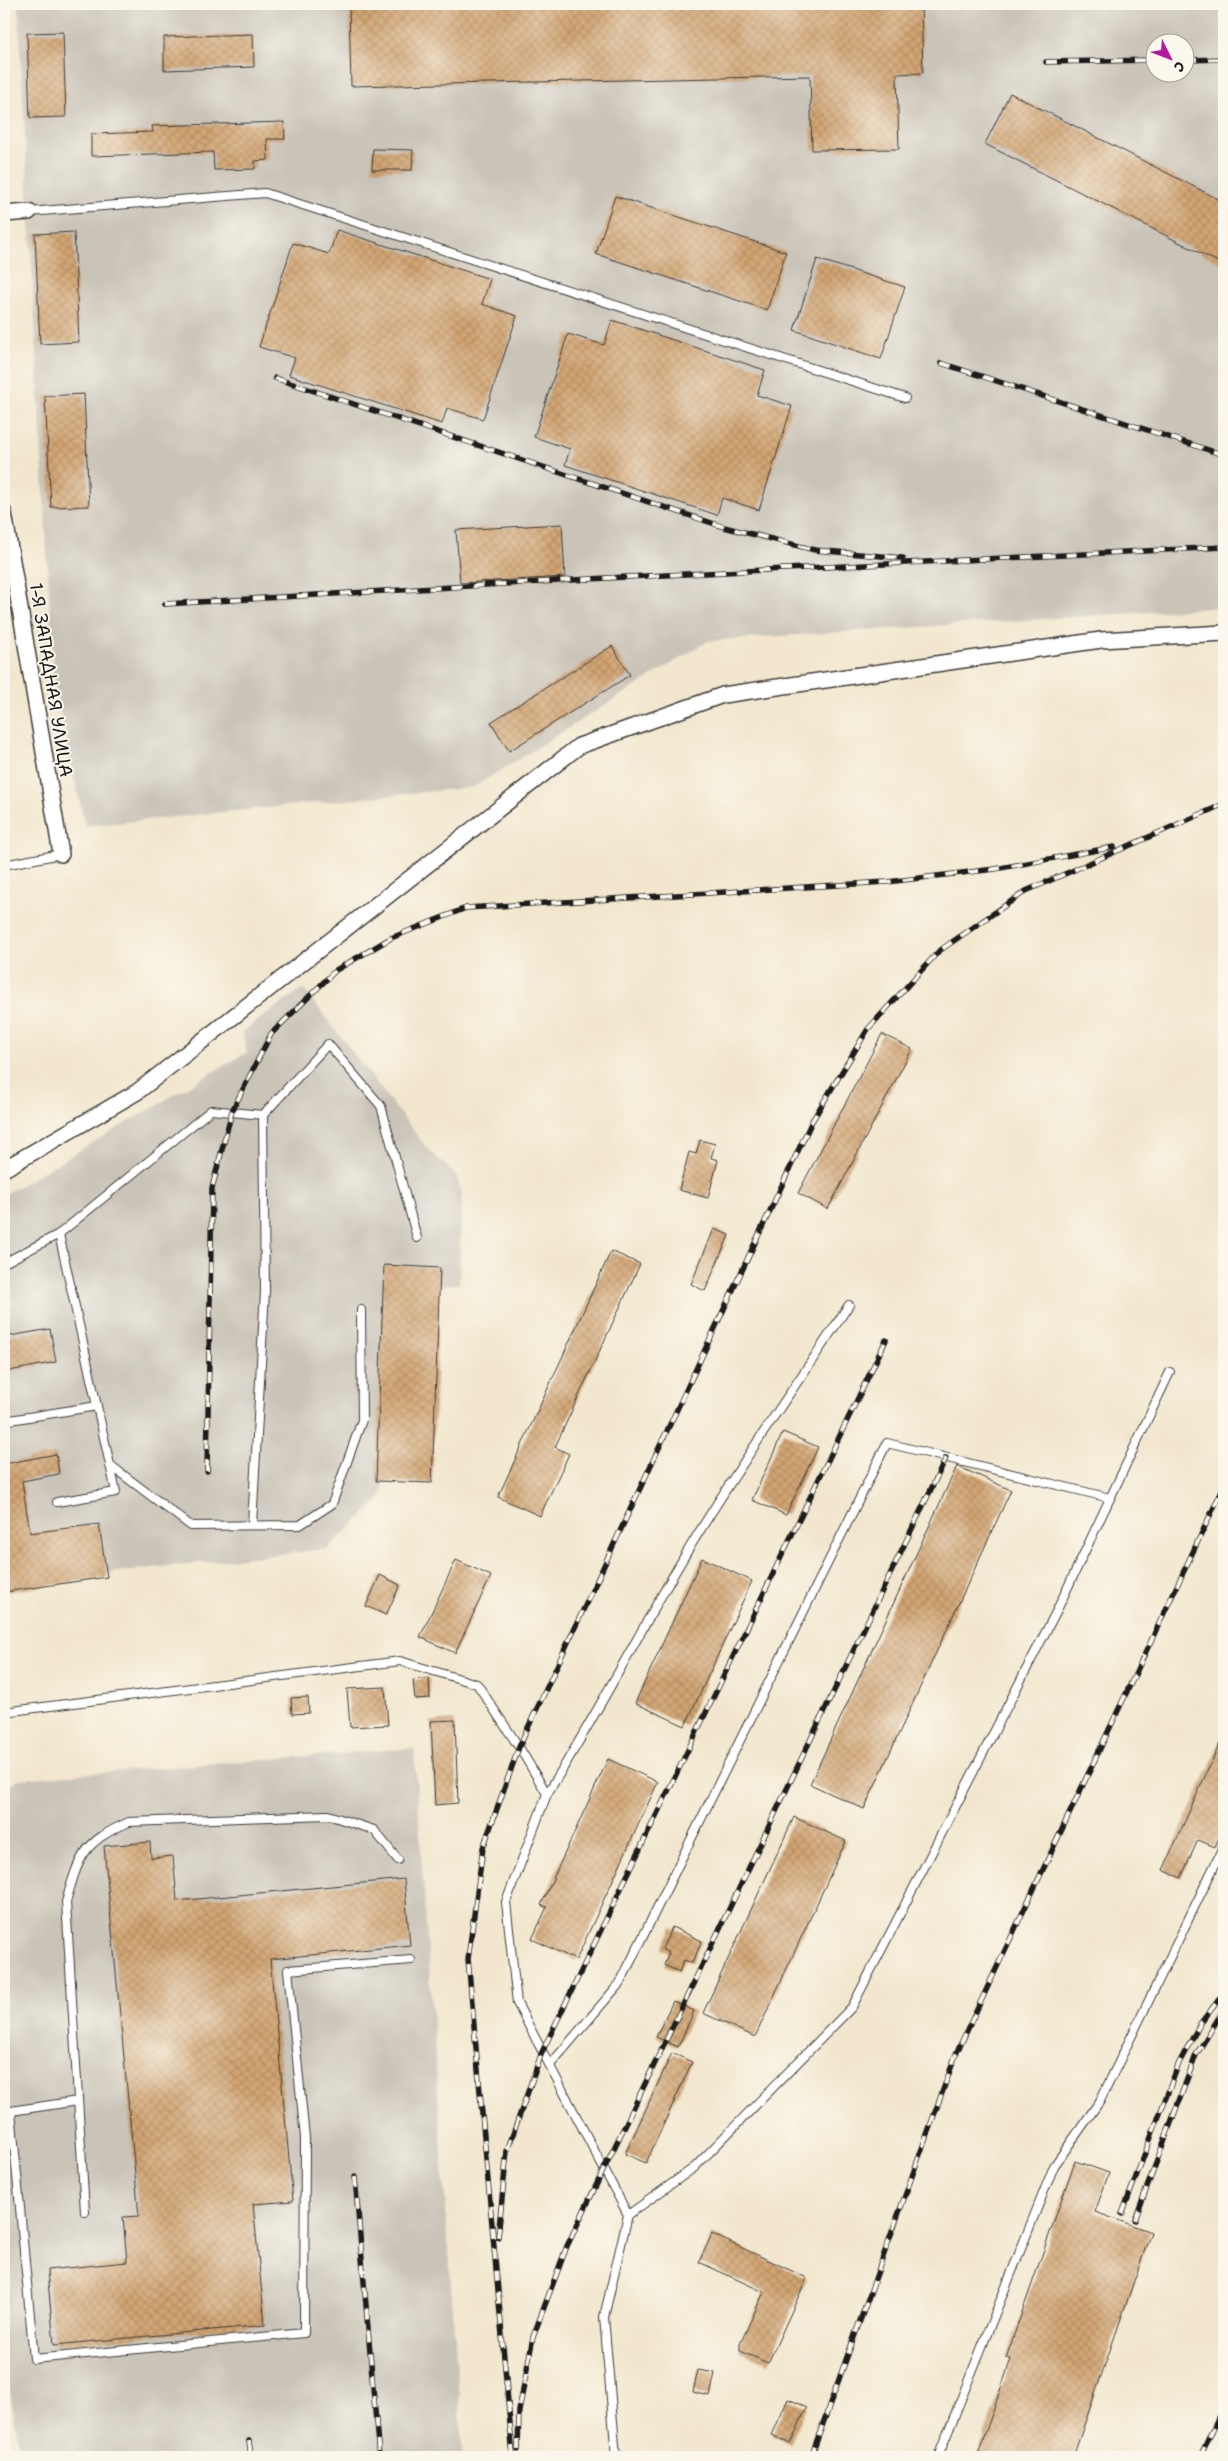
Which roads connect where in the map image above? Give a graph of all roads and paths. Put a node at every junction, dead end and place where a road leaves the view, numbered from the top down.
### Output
1 (29, 212) joint
2 (4, 214) edge
3 (905, 398) dead end
4 (4, 513) edge
5 (1224, 633) edge
6 (61, 854) joint
7 (4, 865) edge
8 (263, 1115) junction
9 (4, 1169) edge
10 (59, 1234) junction
11 (417, 1238) dead end
12 (4, 1263) edge
13 (849, 1305) dead end
14 (361, 1310) dead end
15 (1170, 1372) dead end
16 (97, 1406) junction
17 (4, 1421) edge
18 (110, 1465) junction
19 (1110, 1498) junction
20 (57, 1502) dead end
21 (252, 1525) junction
22 (4, 1712) edge
23 (547, 1794) junction
24 (1224, 1846) edge
25 (398, 1860) dead end
26 (411, 1960) dead end
27 (550, 2065) junction
28 (78, 2101) junction
29 (7, 2111) edge
30 (85, 2212) dead end
31 (628, 2215) junction
32 (616, 2457) edge
33 (938, 2457) edge

1 - 2 street
1 - 3 lane
4 - 6 street, 1-Я ЗАПАДНАЯ УЛИЦА
5 - 9 street
6 - 7 lane
8 - 10 lane
8 - 11 lane
8 - 21 lane
10 - 12 lane
10 - 16 lane
13 - 23 lane
14 - 21 lane
15 - 19 lane
16 - 17 lane
16 - 18 lane
18 - 20 lane
18 - 21 lane
19 - 27 lane
19 - 31 lane
22 - 23 lane
23 - 27 lane
24 - 33 lane
25 - 28 lane
26 - 29 lane
27 - 31 lane
28 - 29 lane
28 - 30 lane
31 - 32 lane

